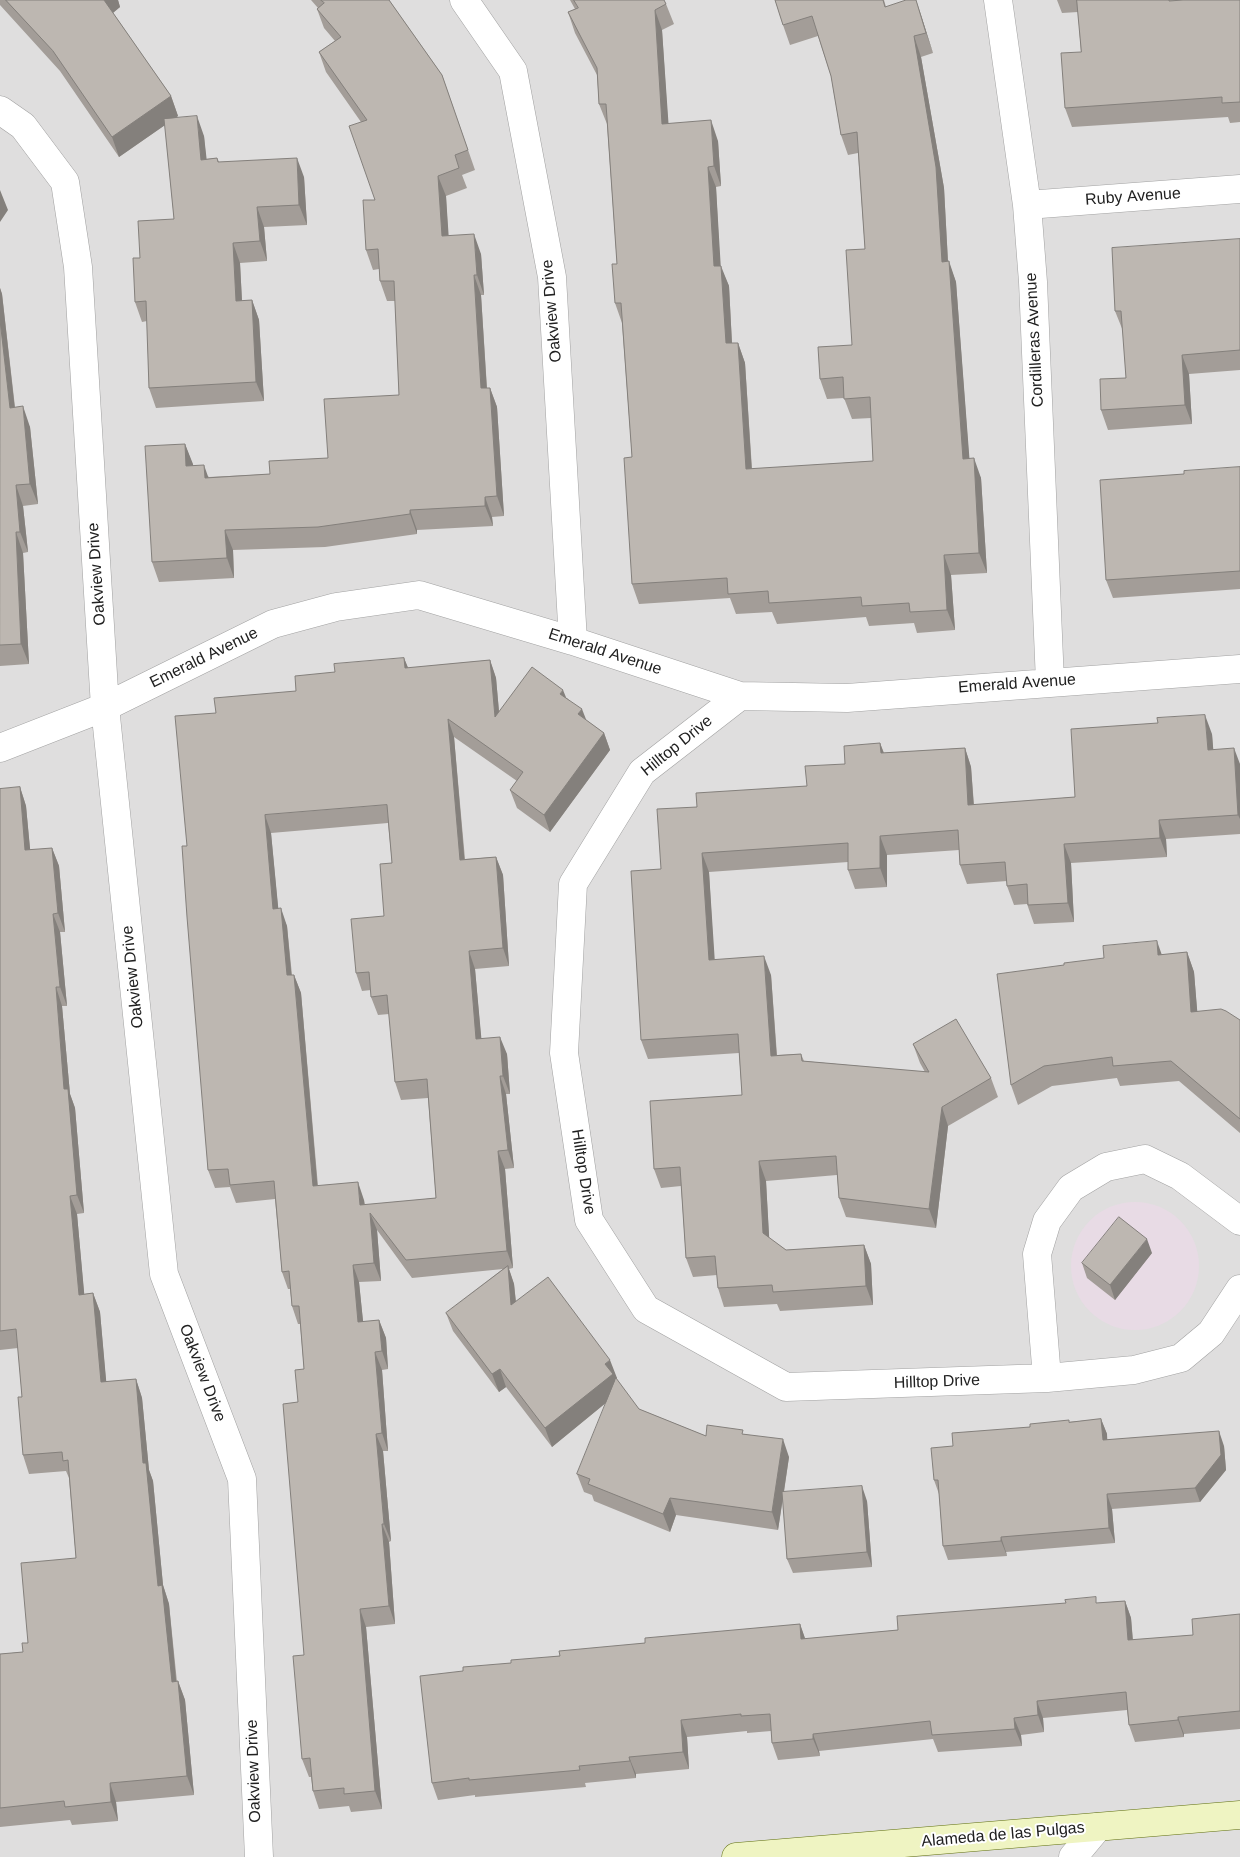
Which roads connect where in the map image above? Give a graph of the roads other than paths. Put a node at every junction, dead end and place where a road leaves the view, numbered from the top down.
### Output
1 (464, 0) edge
2 (998, 0) edge
3 (0, 110) edge
4 (1240, 189) edge
5 (1027, 205) junction
6 (573, 641) junction
7 (1240, 669) edge
8 (1050, 682) junction
9 (740, 696) junction
10 (105, 707) junction
11 (0, 748) edge
12 (1240, 1221) edge
13 (1240, 1289) edge
14 (1047, 1378) junction
15 (1240, 1815) edge
16 (1098, 1827) junction
17 (259, 1857) edge
18 (747, 1857) edge
19 (1074, 1857) edge

1 - 6 street, Oakview Drive
2 - 5 street, Cordilleras Avenue
3 - 10 street, Oakview Drive
4 - 5 street, Ruby Avenue
5 - 8 street, Cordilleras Avenue
6 - 9 street, Emerald Avenue
6 - 10 street, Emerald Avenue
7 - 8 street, Emerald Avenue
8 - 9 street, Emerald Avenue
9 - 14 street, Hilltop Drive
10 - 11 street, Emerald Avenue
10 - 17 street, Oakview Drive
12 - 14 street
13 - 14 street, Hilltop Drive
15 - 16 main road, Alameda de las Pulgas
16 - 18 main road, Alameda de las Pulgas
16 - 19 street

